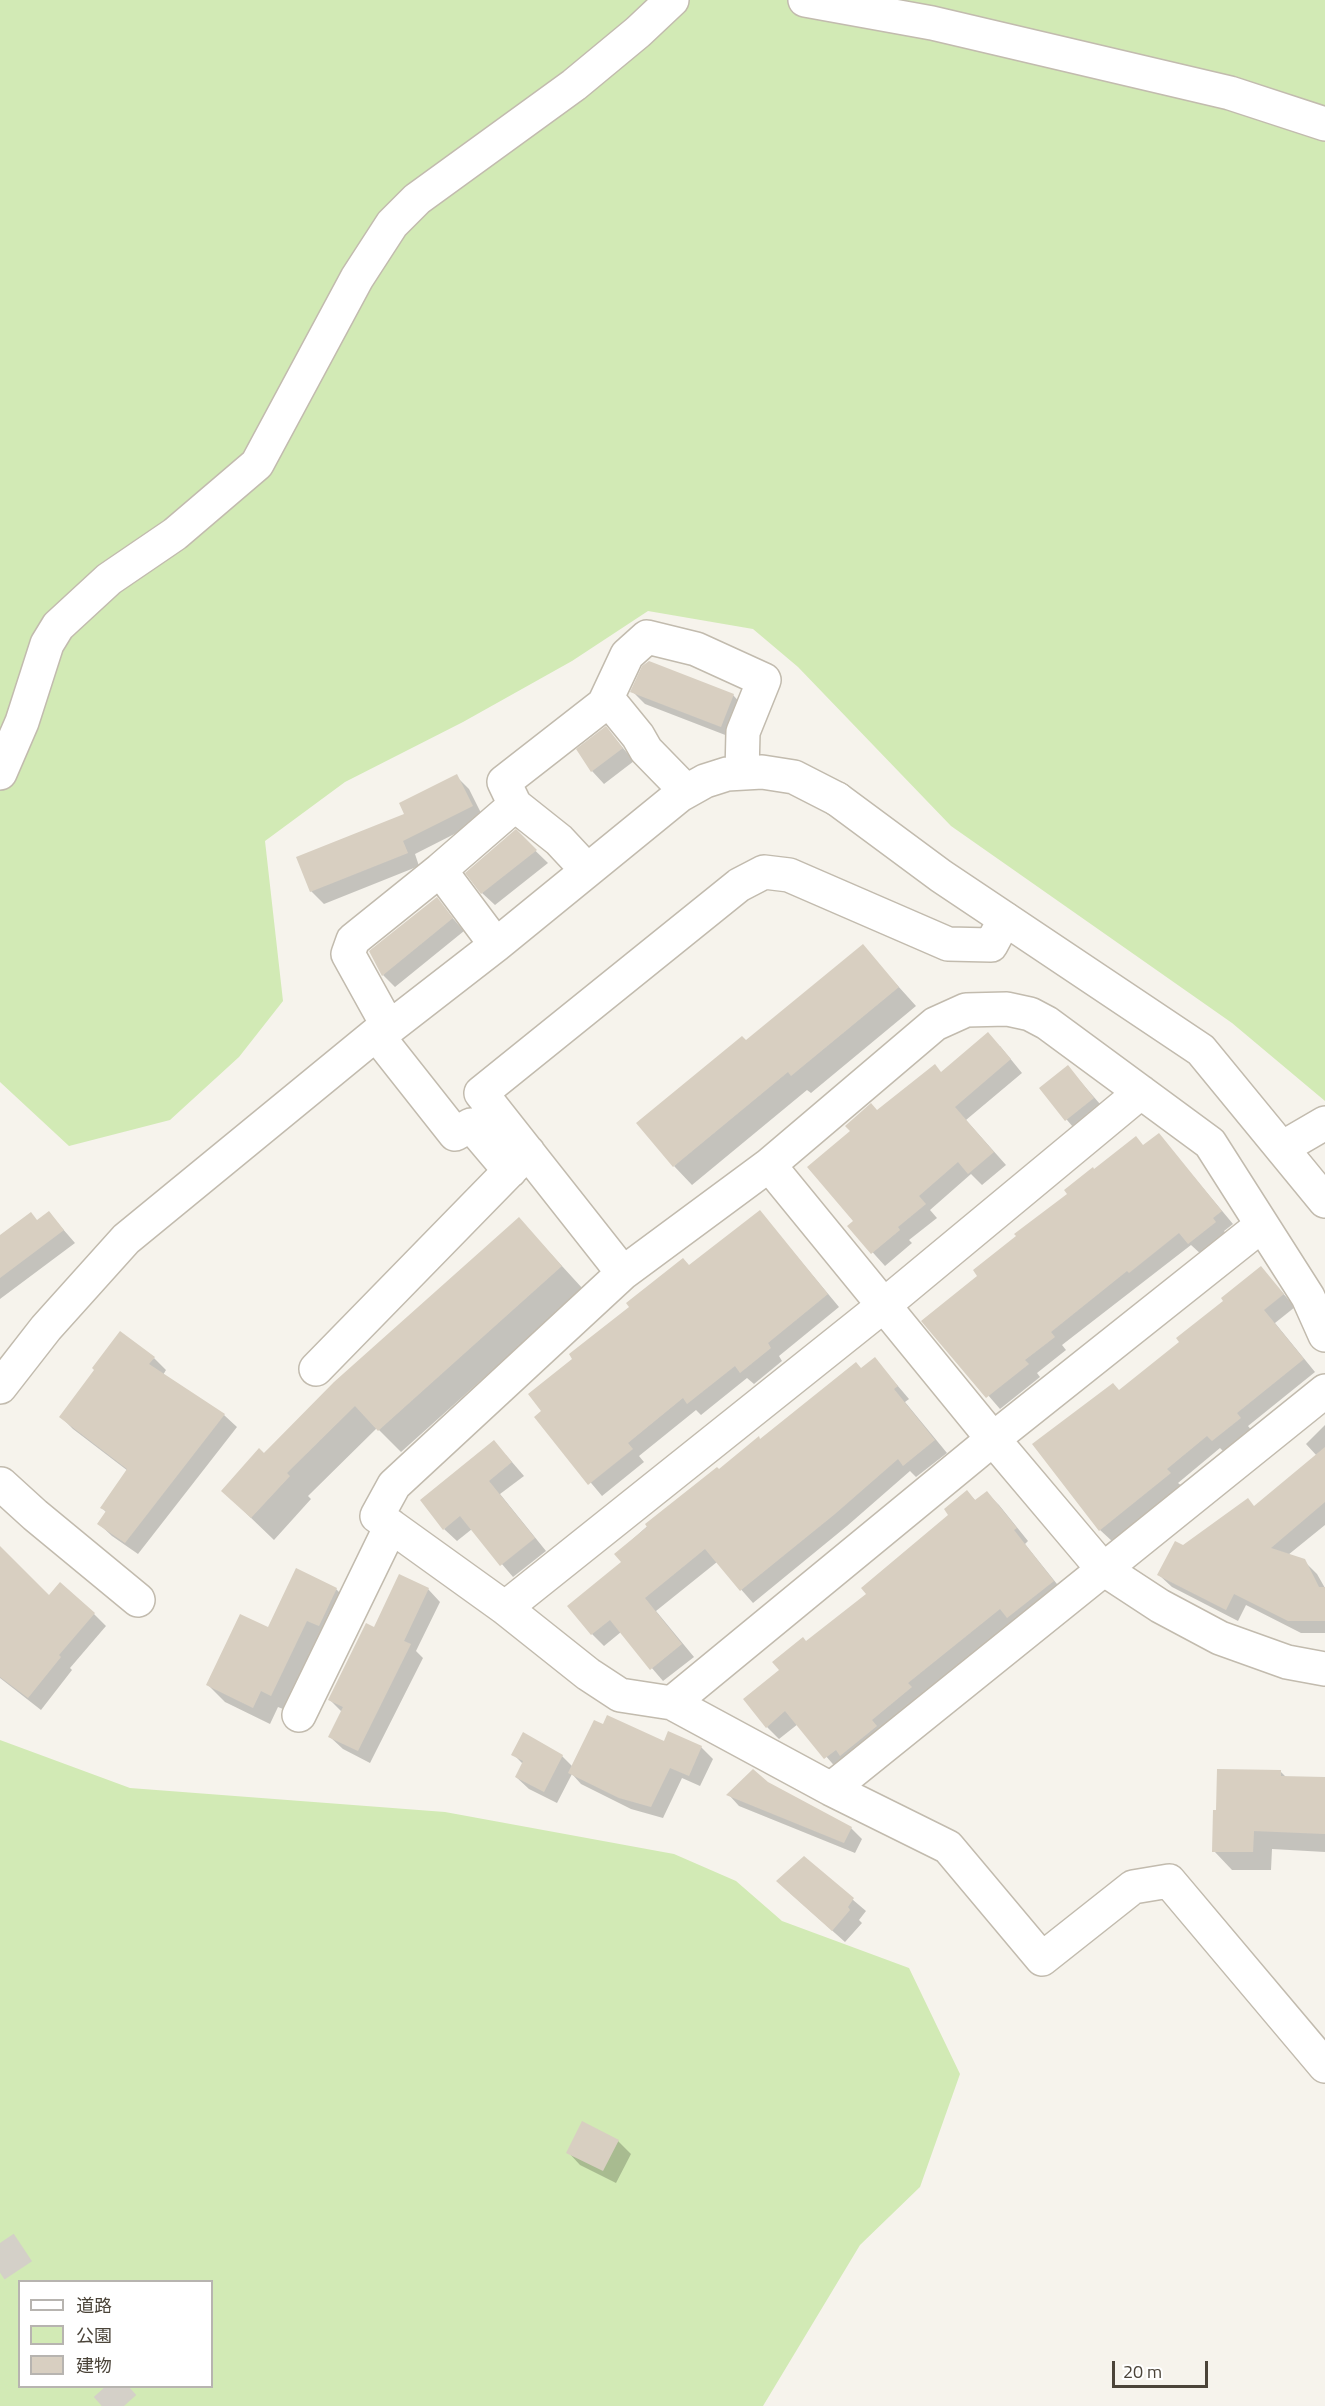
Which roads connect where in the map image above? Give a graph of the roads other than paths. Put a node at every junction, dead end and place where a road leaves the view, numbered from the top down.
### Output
1 (672, 0) edge
2 (805, 0) edge
3 (1325, 124) edge
4 (607, 698) junction
5 (0, 773) edge
6 (742, 773) junction
7 (686, 791) junction
8 (515, 805) junction
9 (440, 870) junction
10 (587, 870) junction
11 (1005, 919) junction
12 (496, 945) junction
13 (382, 1031) junction
14 (1141, 1092) junction
15 (1325, 1123) edge
16 (1282, 1149) junction
17 (519, 1162) junction
18 (769, 1165) junction
19 (1325, 1201) edge
20 (1262, 1225) junction
21 (623, 1273) junction
22 (883, 1305) junction
23 (1325, 1335) edge
24 (316, 1369) dead end
25 (0, 1388) edge
26 (1325, 1390) edge
27 (993, 1439) junction
28 (0, 1484) edge
29 (391, 1526) junction
30 (1102, 1568) junction
31 (138, 1600) dead end
32 (505, 1608) junction
33 (1325, 1669) edge
34 (672, 1702) junction
35 (299, 1715) dead end
36 (831, 1789) junction
37 (1325, 2066) edge

1 - 5 street
2 - 3 street
4 - 6 street
4 - 7 street
4 - 8 street
6 - 7 street
6 - 11 street
7 - 10 street
8 - 9 street
8 - 10 street
9 - 12 street
9 - 13 street
10 - 12 street
11 - 16 street
11 - 17 street
12 - 13 street
13 - 17 street
13 - 25 street
14 - 18 street
14 - 20 street
14 - 22 street
15 - 16 street
16 - 19 street
17 - 21 street
17 - 24 street
18 - 21 street
18 - 22 street
20 - 23 street
20 - 27 street
21 - 29 street
22 - 27 street
22 - 32 street
26 - 30 street
27 - 30 street
27 - 34 street
28 - 31 street
29 - 32 street
29 - 35 street
30 - 33 street
30 - 36 street
32 - 34 street
34 - 36 street
36 - 37 street

